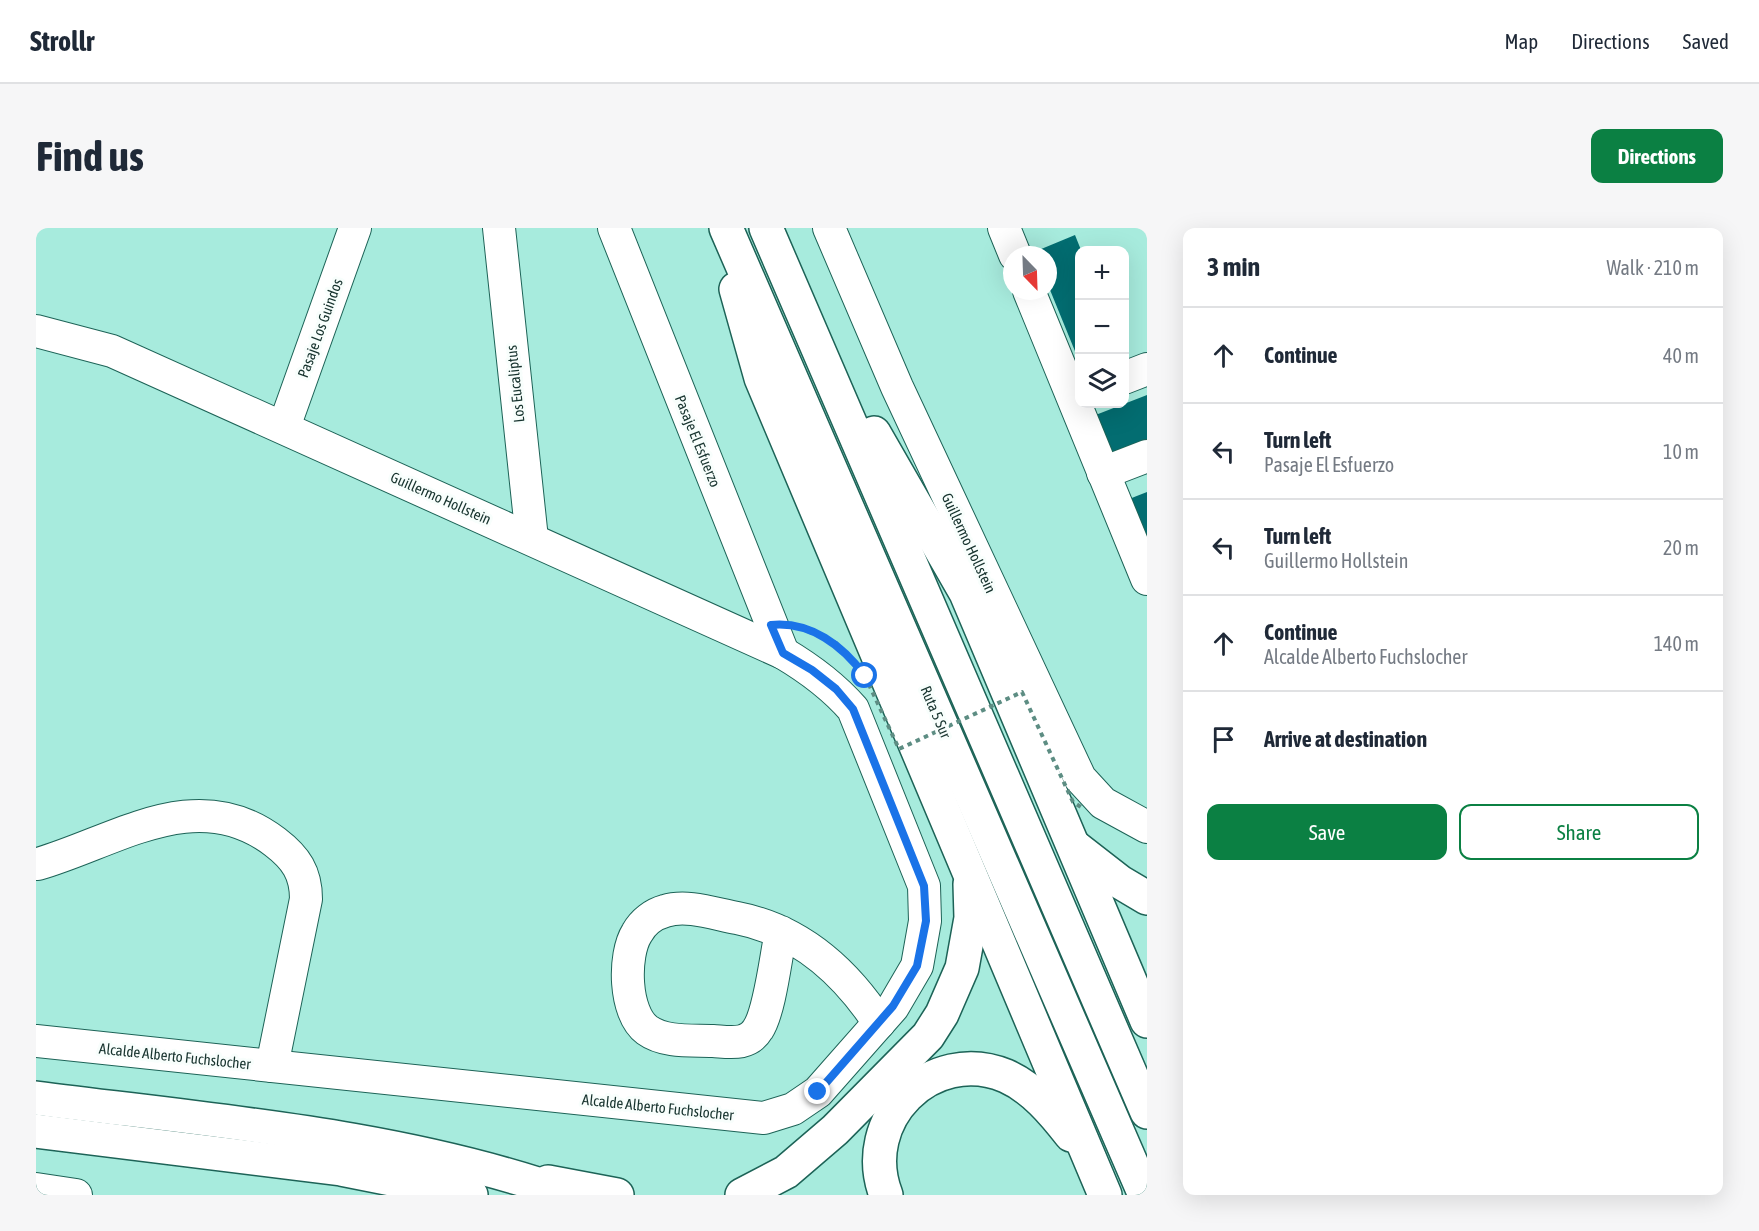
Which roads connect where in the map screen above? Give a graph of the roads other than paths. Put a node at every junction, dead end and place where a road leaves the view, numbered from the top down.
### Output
1 (355, 228) edge
2 (498, 228) edge
3 (614, 228) edge
4 (724, 228) edge
5 (766, 228) edge
6 (829, 228) edge
7 (1004, 228) edge
8 (1011, 246) edge
9 (797, 299) junction
10 (1033, 300) edge
11 (36, 332) edge
12 (1147, 369) edge
13 (1129, 376) edge
14 (1075, 395) edge
15 (1080, 408) edge
16 (284, 427) junction
17 (1147, 456) edge
18 (1103, 473) junction
19 (532, 539) junction
20 (1147, 579) edge
21 (783, 653) junction
22 (836, 689) joint
23 (1147, 827) edge
24 (1072, 844) junction
25 (38, 864) dead end
26 (969, 867) junction
27 (1147, 898) edge
28 (781, 932) junction
29 (1147, 1021) edge
30 (879, 1023) junction
31 (36, 1041) edge
32 (272, 1066) junction
33 (36, 1098) edge
34 (1147, 1112) edge
35 (36, 1131) edge
36 (1092, 1164) junction
37 (532, 1181) junction
38 (471, 1195) edge
39 (570, 1195) edge
40 (617, 1195) edge
41 (742, 1195) edge
42 (886, 1195) edge
43 (1105, 1195) edge
44 (1145, 1195) edge

1 - 16 street, Pasaje Los Guindos
2 - 19 street, Los Eucaliptus
3 - 21 street, Pasaje El Esfuerzo
4 - 26 highway
4 - 44 highway, Ruta 5 Sur
5 - 9 highway
6 - 23 street, Guillermo Hollstein
7 - 8 street
9 - 24 highway
9 - 34 highway
10 - 14 street
11 - 16 street, Guillermo Hollstein
12 - 13 street
15 - 18 street
16 - 19 street, Guillermo Hollstein
17 - 18 street
18 - 20 street
19 - 21 street, Guillermo Hollstein
21 - 22 street, Guillermo Hollstein
22 - 30 street, Alcalde Alberto Fuchslocher
24 - 27 highway
24 - 29 highway
25 - 32 street
26 - 36 highway
26 - 41 highway
28 - 28 street
28 - 30 street
30 - 32 street, Alcalde Alberto Fuchslocher
31 - 32 street, Alcalde Alberto Fuchslocher
33 - 37 highway
35 - 38 highway
36 - 42 highway
36 - 43 highway
37 - 39 highway
37 - 40 highway

